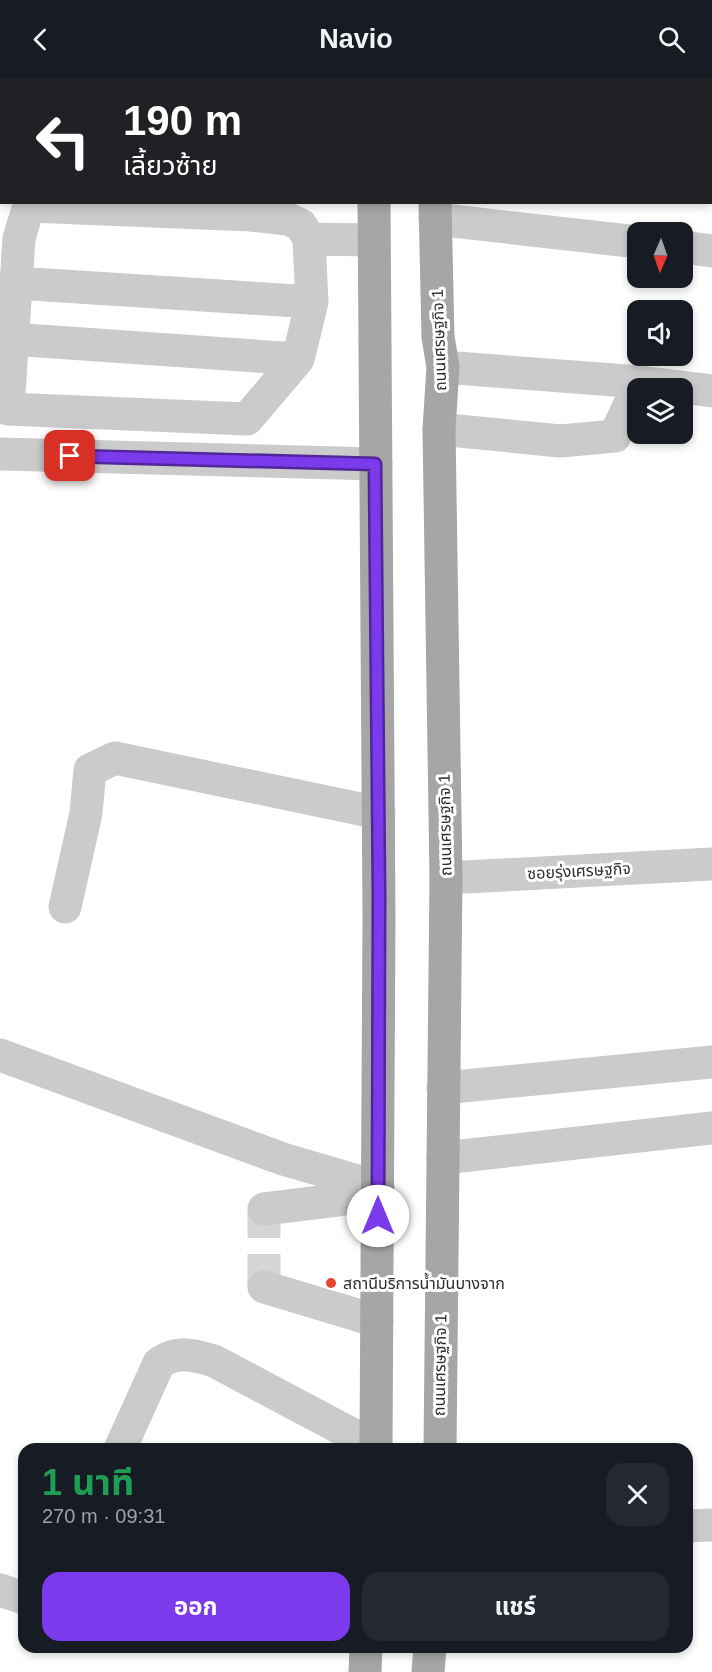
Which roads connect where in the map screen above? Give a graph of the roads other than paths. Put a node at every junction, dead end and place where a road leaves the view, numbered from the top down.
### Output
1 (30, 204) edge
2 (374, 204) edge
3 (435, 211) edge
4 (309, 239) junction
5 (374, 240) junction
6 (627, 240) edge
7 (693, 248) edge
8 (712, 251) edge
9 (11, 259) edge
10 (312, 302) junction
11 (298, 359) junction
12 (7, 360) edge
13 (442, 367) junction
14 (627, 381) edge
15 (693, 389) edge
16 (712, 392) edge
17 (4, 408) edge
18 (627, 410) edge
19 (439, 429) junction
20 (0, 454) edge
21 (375, 464) junction
22 (378, 813) junction
23 (712, 864) edge
24 (446, 878) junction
25 (65, 907) dead end
26 (0, 1055) edge
27 (712, 1062) edge
28 (444, 1088) junction
29 (712, 1128) edge
30 (443, 1158) junction
31 (378, 1191) junction
32 (264, 1209) dead end
33 (264, 1287) dead end
34 (377, 1321) junction
35 (123, 1443) edge
36 (367, 1443) edge
37 (376, 1443) edge
38 (440, 1443) edge
39 (693, 1526) edge
40 (712, 1526) edge
41 (366, 1653) edge
42 (430, 1653) edge
43 (365, 1672) edge
44 (428, 1672) edge

1 - 4 street
1 - 9 street
2 - 5 main road
3 - 6 street
3 - 13 main road, ถนนเศรษฐกิจ 1
4 - 5 street
4 - 10 street
5 - 21 main road
7 - 8 street
9 - 10 street
9 - 12 street
10 - 11 street
11 - 12 street
11 - 17 street
12 - 17 street
13 - 14 street
13 - 19 main road, ถนนเศรษฐกิจ 1
15 - 16 street
18 - 19 street
19 - 24 main road, ถนนเศรษฐกิจ 1
20 - 21 street
21 - 22 main road
22 - 25 street
22 - 31 main road
23 - 24 street, ซอยรุ่งเศรษฐกิจ
24 - 28 main road, ถนนเศรษฐกิจ 1
26 - 31 street
27 - 28 street
28 - 30 main road, ถนนเศรษฐกิจ 1
29 - 30 street
30 - 38 main road, ถนนเศรษฐกิจ 1
31 - 32 street
31 - 34 main road
33 - 34 street
34 - 37 main road
35 - 36 street
39 - 40 street
41 - 43 main road
42 - 44 main road

